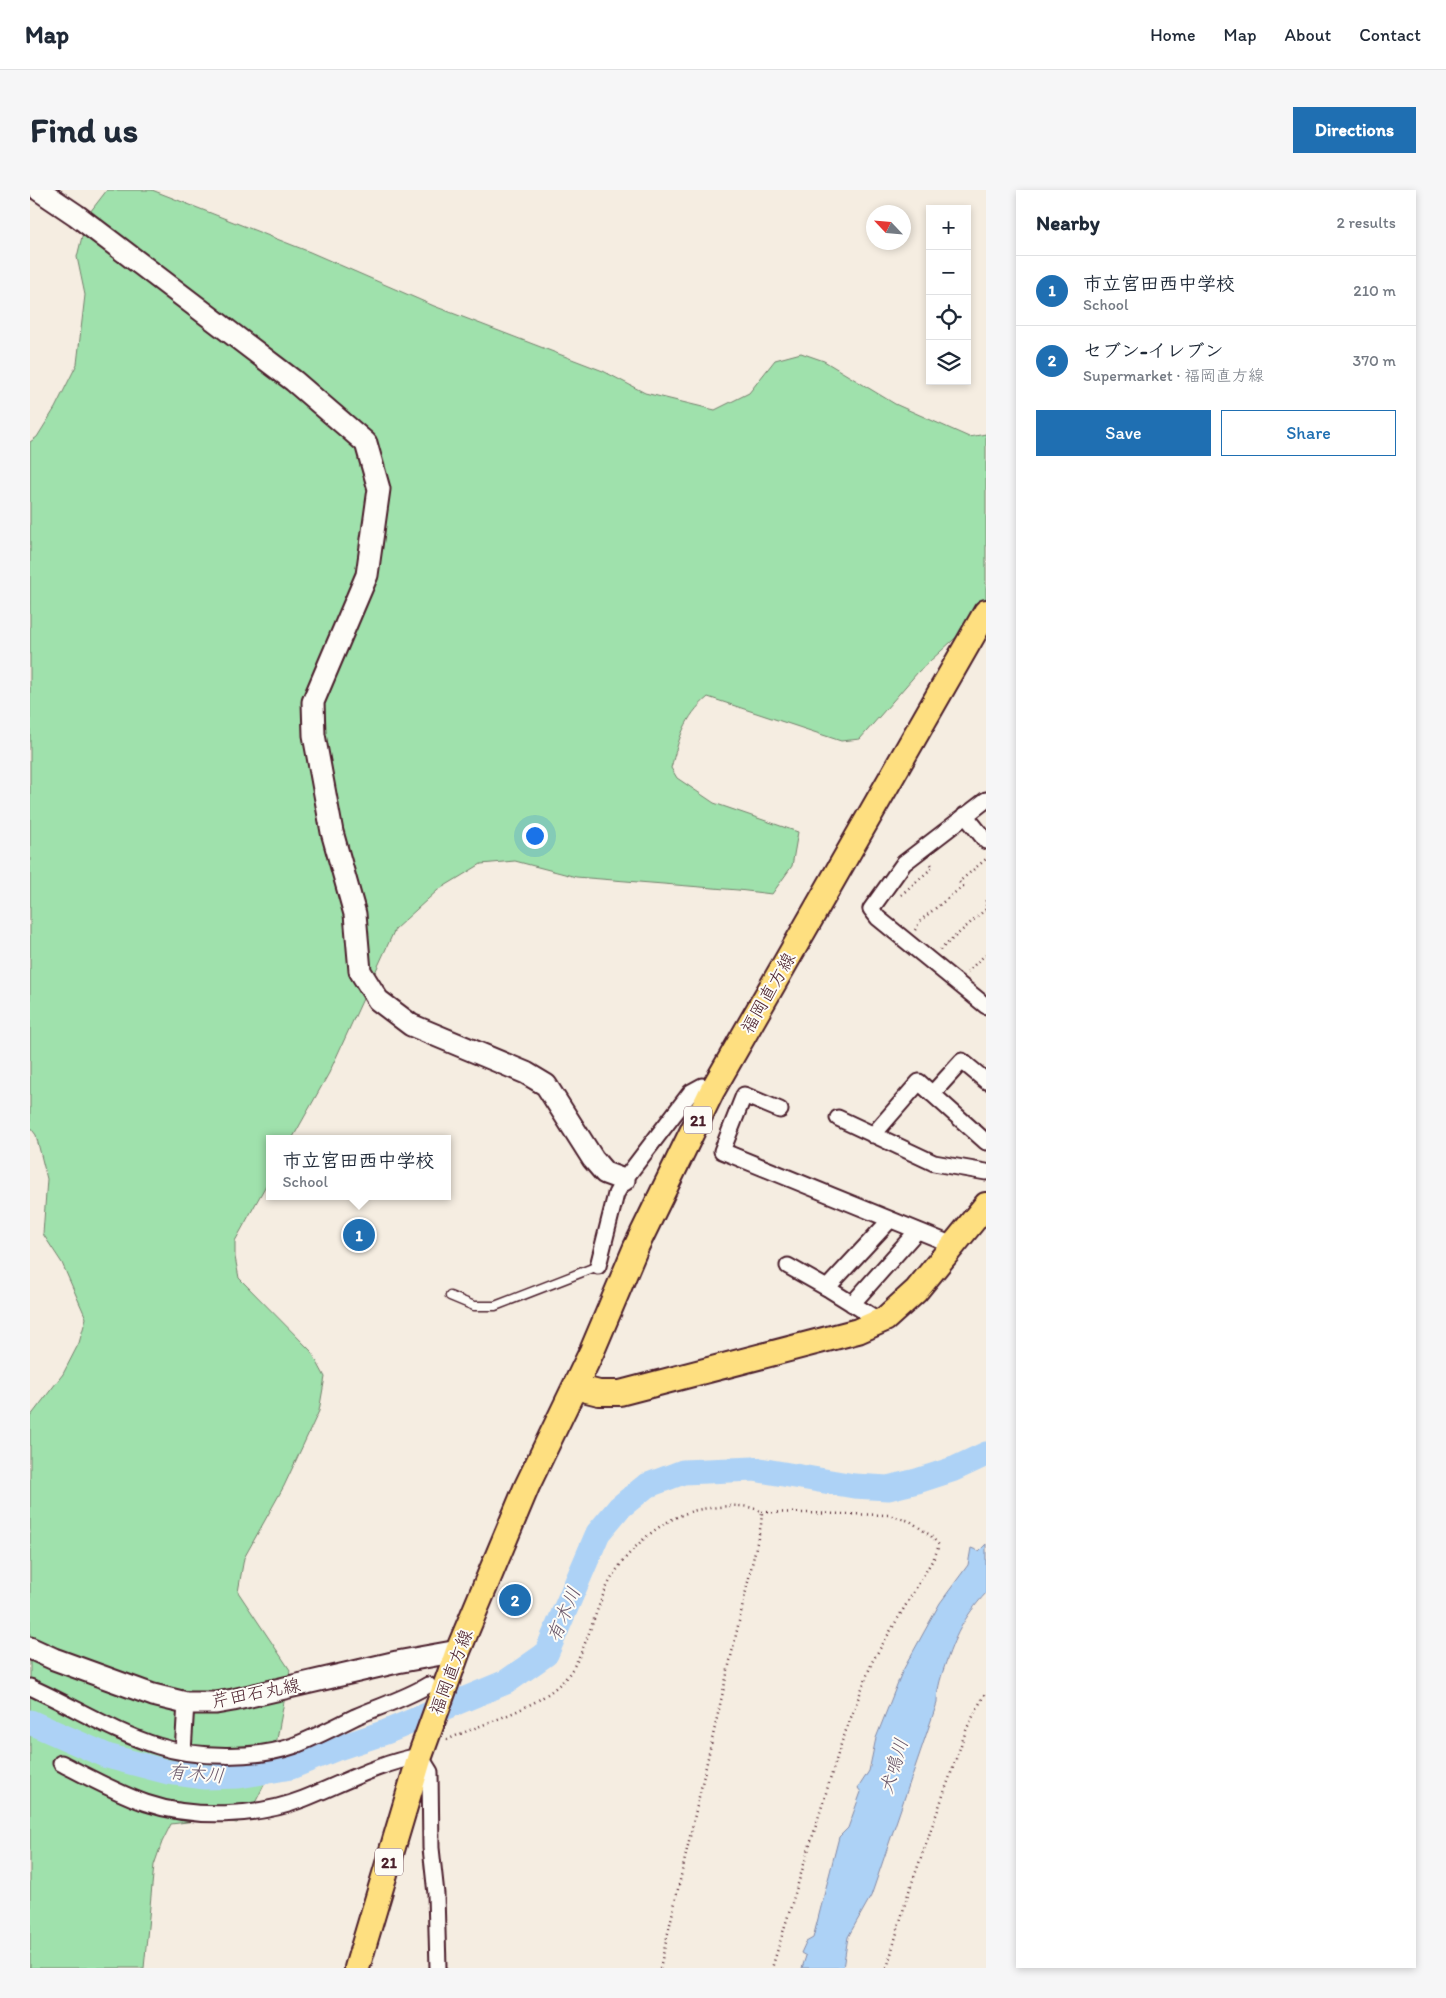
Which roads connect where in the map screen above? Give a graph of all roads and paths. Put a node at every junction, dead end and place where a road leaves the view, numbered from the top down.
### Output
1 (39, 190) edge
2 (986, 612) edge
3 (986, 800) edge
4 (968, 819) junction
5 (986, 841) edge
6 (936, 856) dead end
7 (986, 859) edge
8 (900, 895) dead end
9 (986, 901) edge
10 (986, 905) edge
11 (986, 909) edge
12 (908, 942) junction
13 (986, 954) edge
14 (931, 961) junction
15 (959, 984) junction
16 (986, 1006) edge
17 (986, 1081) edge
18 (712, 1090) junction
19 (932, 1094) junction
20 (780, 1110) dead end
21 (838, 1118) dead end
22 (874, 1134) junction
23 (986, 1142) edge
24 (986, 1172) edge
25 (624, 1180) junction
26 (986, 1205) edge
27 (890, 1220) junction
28 (917, 1231) junction
29 (953, 1246) junction
30 (598, 1266) joint
31 (788, 1266) dead end
32 (827, 1288) junction
33 (450, 1296) dead end
34 (852, 1304) junction
35 (880, 1321) junction
36 (575, 1387) junction
37 (762, 1512) junction
38 (30, 1648) edge
39 (458, 1651) junction
40 (438, 1682) junction
41 (30, 1687) edge
42 (986, 1691) edge
43 (186, 1703) junction
44 (430, 1746) junction
45 (182, 1752) junction
46 (60, 1763) dead end
47 (358, 1968) edge
48 (438, 1968) edge
49 (660, 1968) edge
50 (772, 1968) edge
51 (887, 1968) edge

1 - 25 street
2 - 18 main road, 福岡直方線 / 21
3 - 4 street
4 - 5 street
4 - 12 street
6 - 8 path
7 - 12 path
9 - 10 path
11 - 14 path
12 - 14 street
13 - 15 path
14 - 15 street
15 - 16 street
17 - 19 street
18 - 25 street
18 - 36 main road, 福岡直方線 / 21
19 - 22 street
19 - 23 street
20 - 27 street
21 - 22 street
22 - 24 street
25 - 30 street
26 - 29 main road
27 - 28 street
27 - 32 street
28 - 29 street
28 - 34 street
29 - 35 main road
30 - 33 lane
31 - 32 street
32 - 34 street
34 - 35 street
35 - 36 main road
36 - 39 main road, 福岡直方線 / 21
37 - 44 path
37 - 49 path
37 - 50 path
38 - 43 street, 芹田石丸線
39 - 40 main road, 福岡直方線 / 21
39 - 43 street, 芹田石丸線
40 - 44 main road, 福岡直方線 / 21
40 - 45 street
41 - 45 street
42 - 51 path
43 - 45 street
44 - 46 street
44 - 47 main road, 福岡直方線 / 21
44 - 48 street

